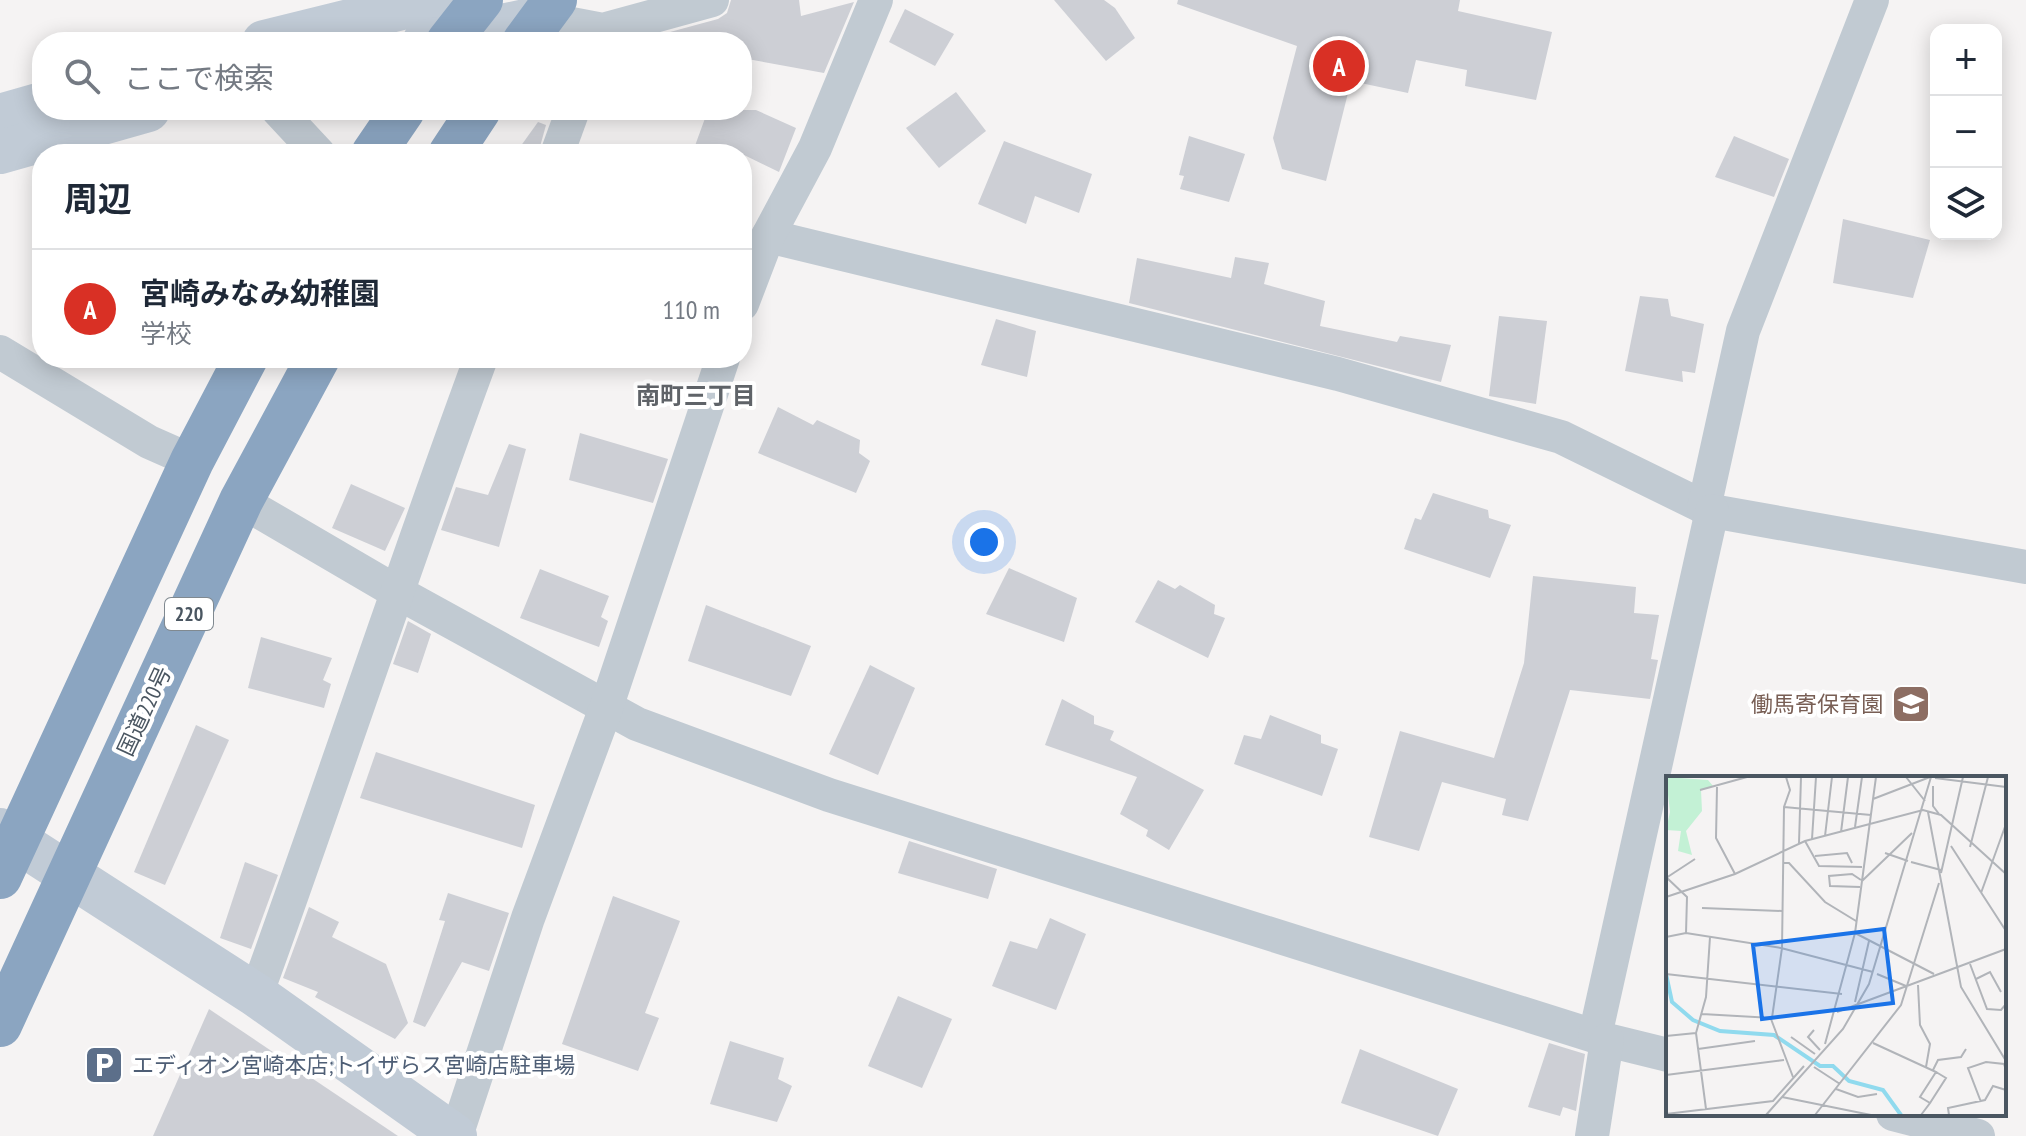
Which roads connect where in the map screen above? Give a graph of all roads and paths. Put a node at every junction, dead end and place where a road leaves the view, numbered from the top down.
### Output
1 (481, 0) edge
2 (712, 0) edge
3 (876, 0) edge
4 (1872, 0) edge
5 (532, 15) edge
6 (440, 30) edge
7 (411, 32) edge
8 (587, 32) edge
9 (612, 32) edge
10 (32, 107) edge
11 (0, 116) edge
12 (113, 120) edge
13 (287, 120) edge
14 (396, 120) edge
15 (472, 120) edge
16 (569, 120) edge
17 (310, 144) edge
18 (380, 144) edge
19 (457, 144) edge
20 (561, 144) edge
21 (0, 152) edge
22 (768, 236) junction
23 (752, 278) edge
24 (0, 352) edge
25 (241, 368) edge
26 (313, 368) edge
27 (477, 368) edge
28 (720, 368) edge
29 (192, 461) junction
30 (241, 501) junction
31 (1708, 510) junction
32 (2026, 567) edge
33 (395, 591) junction
34 (606, 708) junction
35 (5, 849) edge
36 (69, 874) junction
37 (256, 995) junction
38 (0, 1025) edge
39 (1601, 1038) junction
40 (1666, 1054) edge
41 (1901, 1116) edge
42 (455, 1136) edge
43 (1592, 1136) edge
44 (1978, 1136) edge

1 - 6 highway
2 - 9 street
3 - 22 street
4 - 31 street
5 - 6 street
5 - 8 street
6 - 7 street
10 - 11 street
12 - 21 street
13 - 17 street
14 - 18 highway
15 - 19 highway
16 - 20 street
22 - 23 street
22 - 31 street
24 - 29 street
25 - 29 highway
26 - 30 highway, 国道220号 / 220
27 - 33 street
28 - 34 street
29 - 35 highway
30 - 33 street
30 - 36 highway, 国道220号 / 220
31 - 32 street
31 - 39 street
33 - 34 street
33 - 37 street
34 - 39 street
34 - 42 street
35 - 36 street
36 - 37 street
36 - 38 highway, 国道220号 / 220
37 - 42 street
39 - 40 street
39 - 43 street
41 - 44 street

